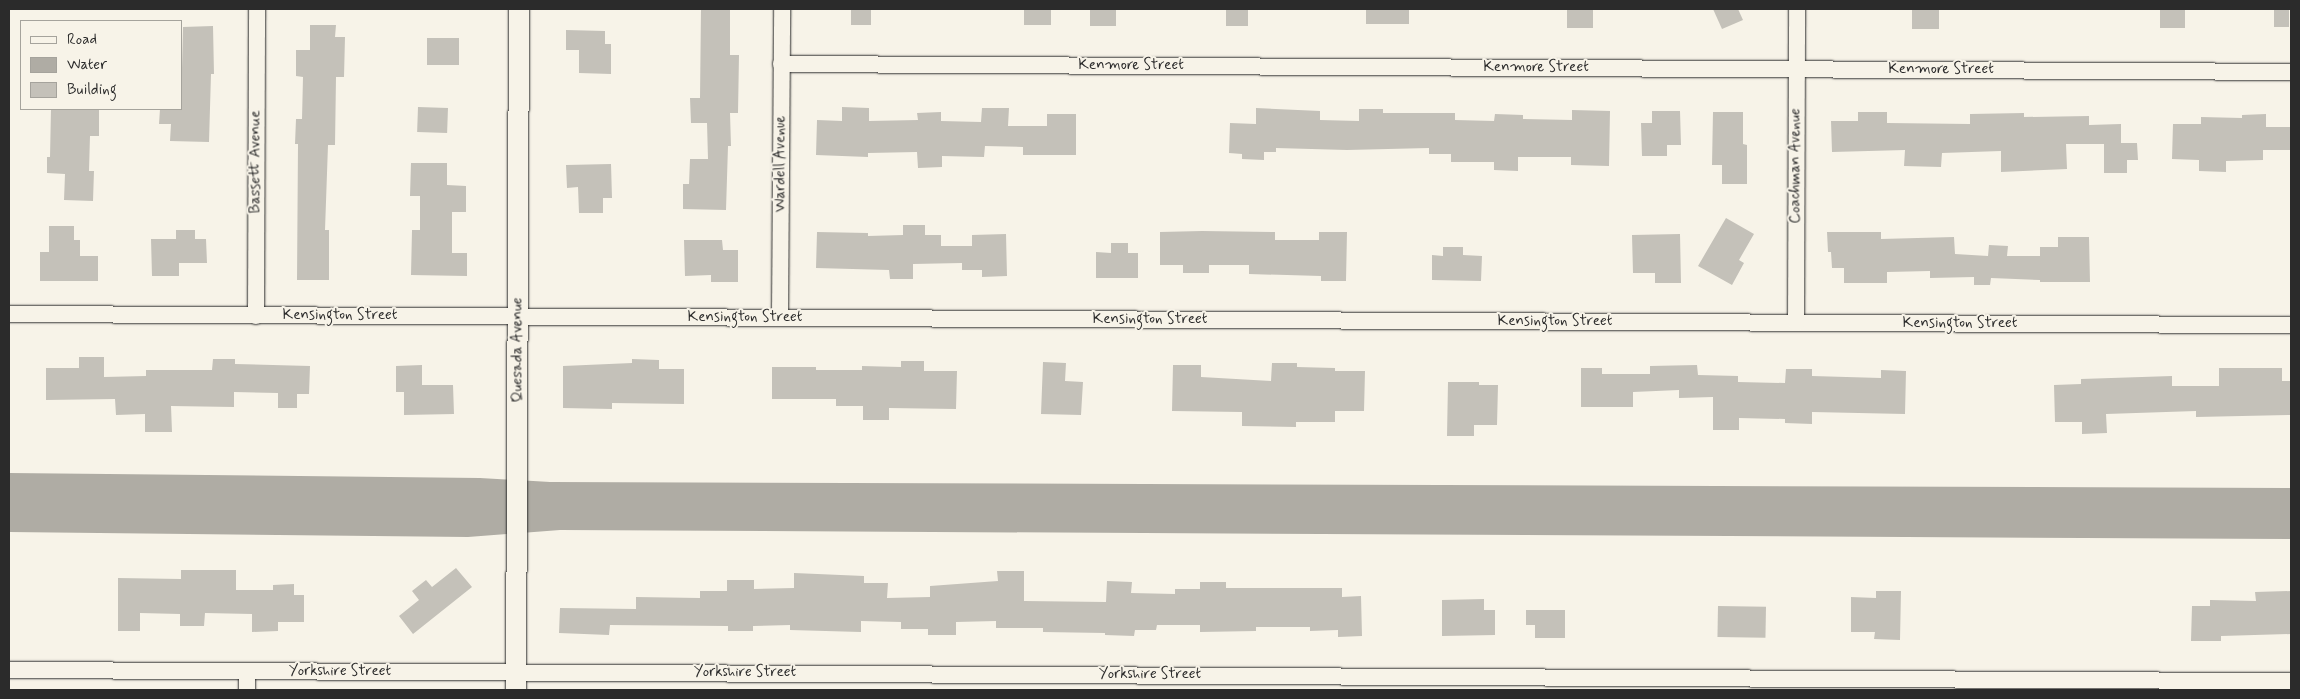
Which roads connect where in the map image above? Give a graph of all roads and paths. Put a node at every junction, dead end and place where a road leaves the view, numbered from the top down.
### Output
1 (257, 9) edge
2 (519, 9) edge
3 (782, 9) edge
4 (1797, 9) edge
5 (781, 64) junction
6 (1797, 69) junction
7 (2291, 72) edge
8 (9, 314) edge
9 (256, 316) junction
10 (518, 317) junction
11 (780, 318) junction
12 (1796, 323) junction
13 (2291, 325) edge
14 (9, 670) edge
15 (247, 671) junction
16 (516, 681) edge
17 (2291, 681) edge
18 (1481, 684) edge
19 (247, 690) edge

1 - 9 street, Bassett Avenue
2 - 10 street, Quesada Avenue
3 - 5 street, Wardell Avenue
4 - 6 street, Coachman Avenue
5 - 6 street, Kenmore Street
5 - 11 street, Wardell Avenue
6 - 7 street, Kenmore Street
6 - 12 street, Coachman Avenue
8 - 9 street, Kensington Street
9 - 10 street, Kensington Street
10 - 11 street, Kensington Street
10 - 16 street, Quesada Avenue
11 - 12 street, Kensington Street
12 - 13 street, Kensington Street
14 - 15 street, Yorkshire Street
15 - 16 street, Yorkshire Street
15 - 19 street
16 - 18 street, Yorkshire Street
17 - 18 street, Yorkshire Street

